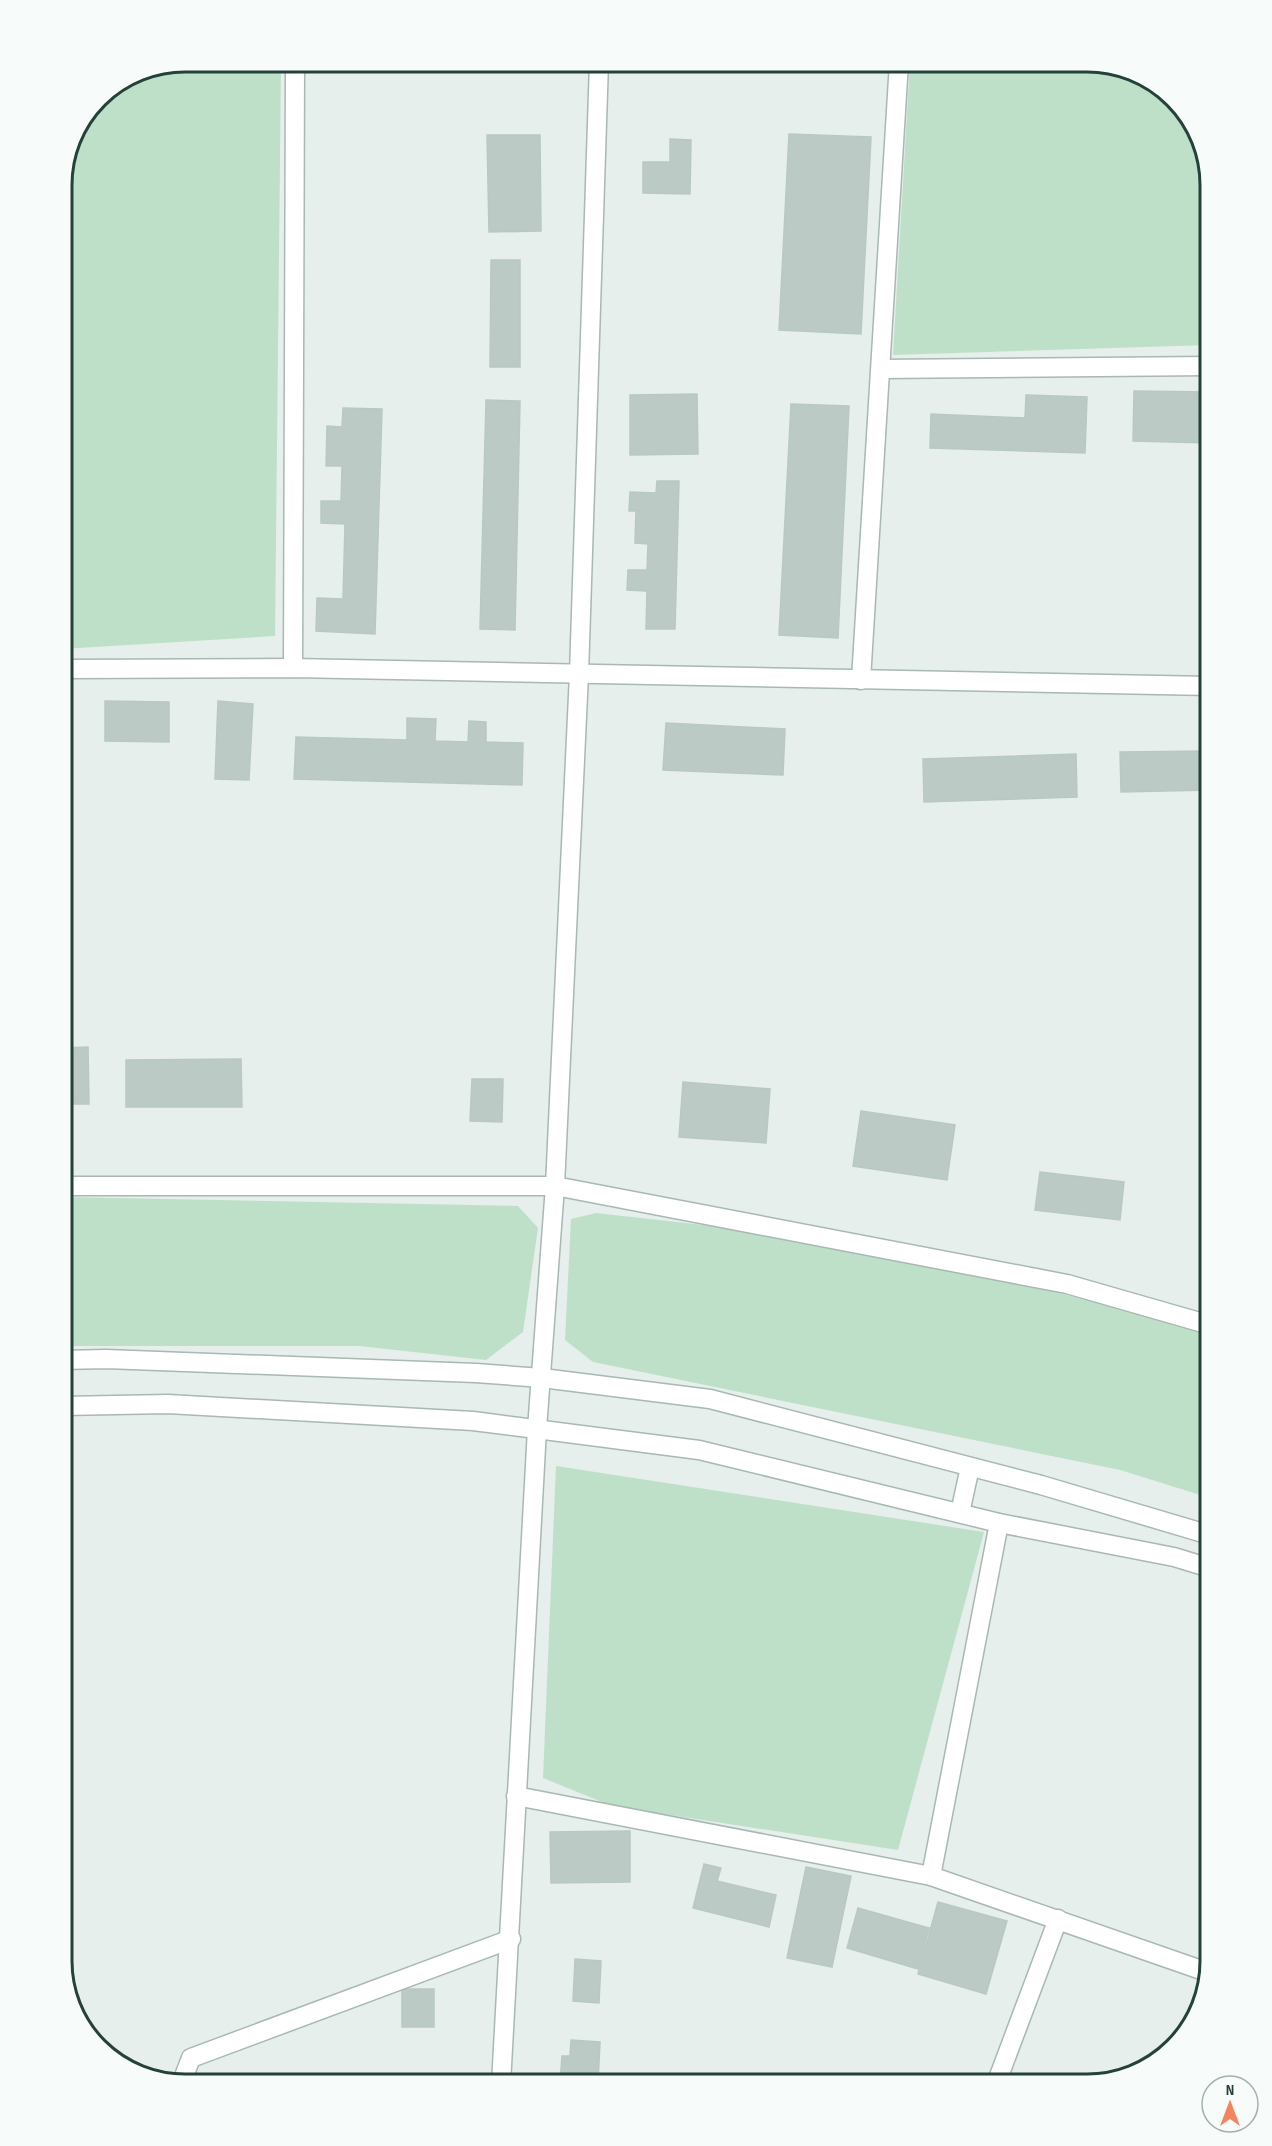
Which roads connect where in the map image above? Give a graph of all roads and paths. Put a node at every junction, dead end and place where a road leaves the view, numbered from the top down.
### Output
1 (295, 72) edge
2 (599, 72) edge
3 (898, 72) edge
4 (1200, 366) edge
5 (880, 369) junction
6 (293, 668) junction
7 (72, 669) edge
8 (579, 674) junction
9 (861, 680) junction
10 (1200, 686) edge
11 (72, 1186) edge
12 (555, 1186) junction
13 (1200, 1322) edge
14 (72, 1360) edge
15 (542, 1378) junction
16 (72, 1406) edge
17 (537, 1429) junction
18 (970, 1467) junction
19 (960, 1513) junction
20 (999, 1523) junction
21 (1200, 1532) edge
22 (1200, 1565) edge
23 (516, 1796) junction
24 (931, 1876) junction
25 (1058, 1919) junction
26 (511, 1940) junction
27 (1199, 1969) edge
28 (185, 2074) edge
29 (502, 2074) edge
30 (1000, 2074) edge

1 - 6 street
2 - 8 street
3 - 5 street
4 - 5 street
5 - 9 street
6 - 7 street
6 - 8 street
8 - 9 street
8 - 12 street
9 - 10 street
11 - 12 street
12 - 13 street
12 - 15 street
14 - 15 street
15 - 17 street
15 - 18 street
16 - 17 street
17 - 19 street
17 - 23 street
18 - 19 street
18 - 21 street
19 - 20 street
20 - 22 street
20 - 24 street
23 - 24 street
23 - 26 street
24 - 25 street
25 - 27 street
25 - 30 street
26 - 28 street
26 - 29 street

